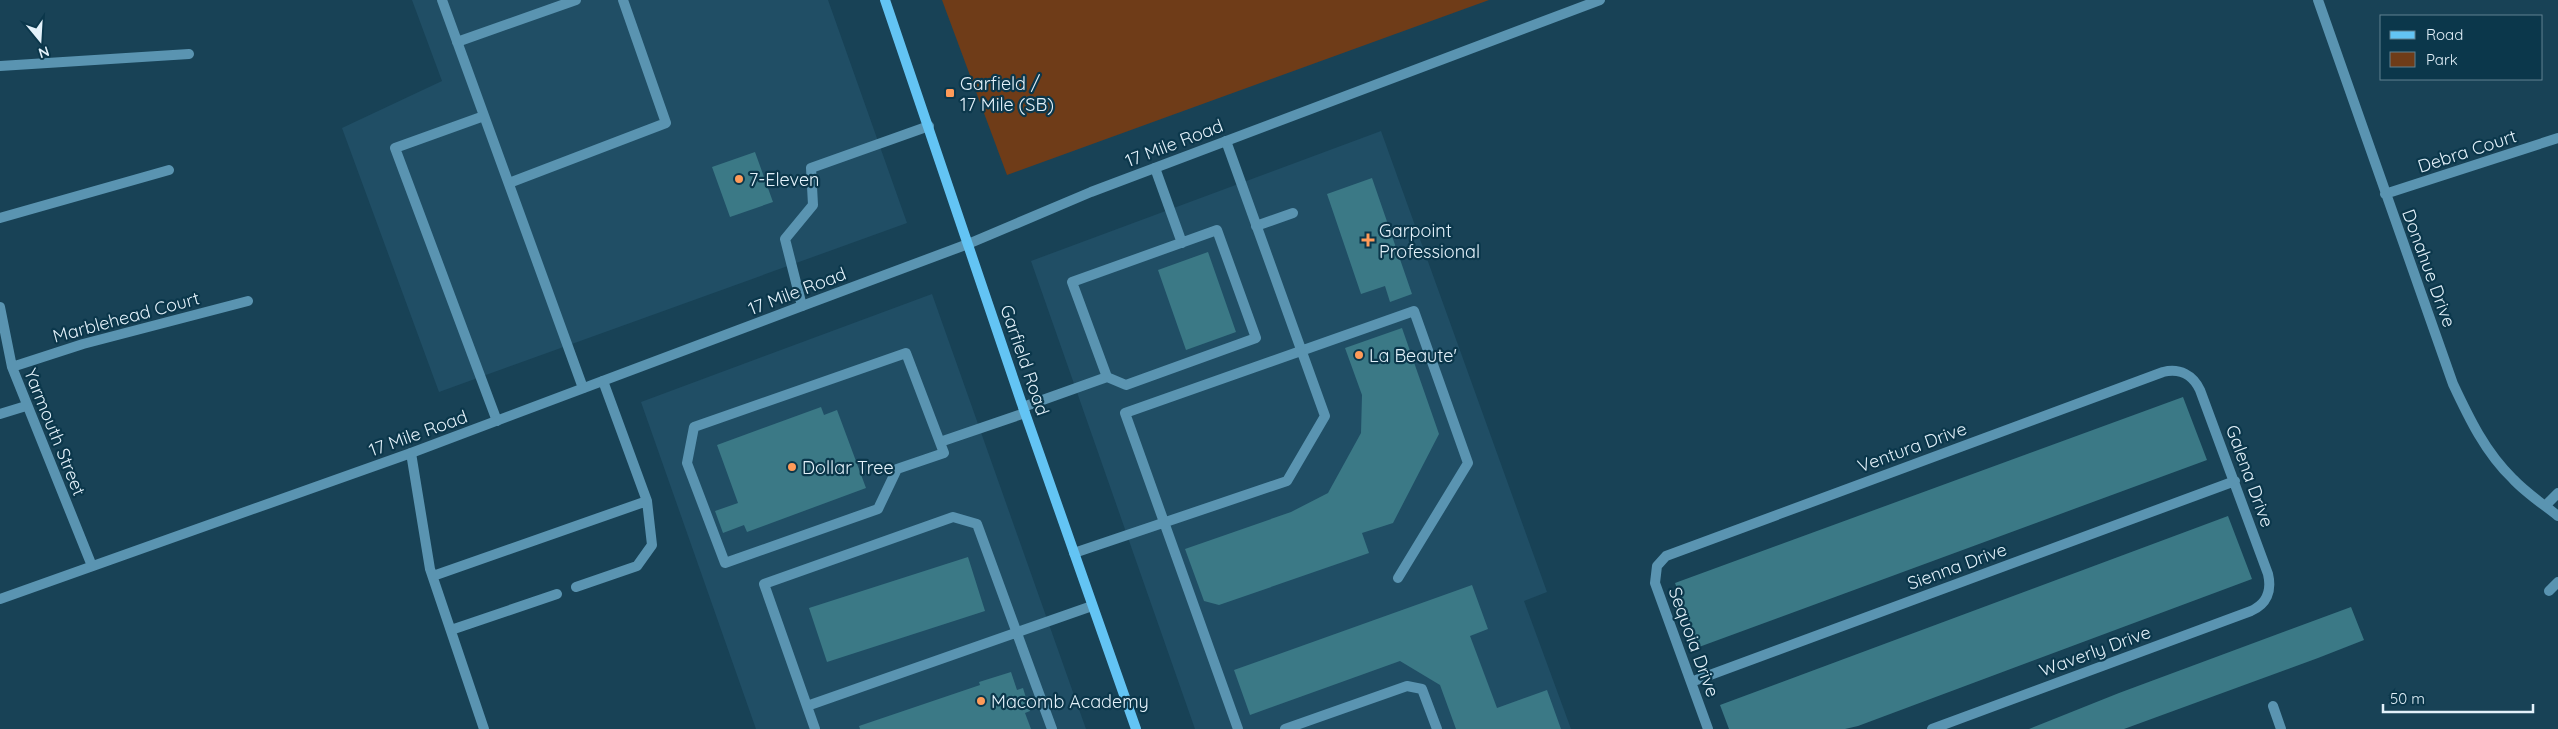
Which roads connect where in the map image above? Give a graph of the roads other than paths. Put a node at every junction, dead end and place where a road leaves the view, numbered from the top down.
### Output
1 (442, 0) edge
2 (576, 0) edge
3 (624, 0) edge
4 (885, 0) edge
5 (1600, 0) edge
6 (2318, 0) edge
7 (458, 42) junction
8 (189, 54) dead end
9 (0, 66) edge
10 (484, 116) junction
11 (929, 126) junction
12 (2558, 138) edge
13 (1226, 141) junction
14 (1155, 168) junction
15 (169, 170) dead end
16 (509, 183) junction
17 (2385, 194) junction
18 (1293, 213) dead end
19 (0, 218) edge
20 (1256, 226) junction
21 (1182, 243) junction
22 (968, 244) junction
23 (248, 301) dead end
24 (802, 306) junction
25 (0, 307) edge
26 (1301, 349) junction
27 (12, 367) junction
28 (2182, 372) joint
29 (1107, 377) junction
30 (603, 381) junction
31 (583, 388) junction
32 (26, 406) junction
33 (1024, 410) junction
34 (0, 414) edge
35 (497, 421) junction
36 (940, 442) junction
37 (411, 453) junction
38 (2235, 481) junction
39 (2558, 493) edge
40 (647, 501) junction
41 (2546, 505) junction
42 (2558, 516) edge
43 (1164, 524) junction
44 (1074, 554) junction
45 (92, 566) junction
46 (1657, 566) joint
47 (433, 576) junction
48 (1398, 578) dead end
49 (2558, 582) edge
50 (576, 587) dead end
51 (2549, 591) dead end
52 (557, 594) dead end
53 (2267, 598) joint
54 (0, 599) edge
55 (1092, 606) junction
56 (451, 630) junction
57 (1017, 632) junction
58 (1691, 682) junction
59 (807, 706) junction
60 (2273, 706) dead end
61 (484, 729) edge
62 (815, 729) edge
63 (1052, 729) edge
64 (1136, 729) edge
65 (1238, 729) edge
66 (1285, 729) edge
67 (1436, 729) edge
68 (1708, 729) edge
69 (1932, 729) edge
70 (2282, 729) edge

1 - 7 street
2 - 7 street
3 - 16 street
4 - 11 main road, Garfield Road
5 - 13 street, 17 Mile Road
6 - 17 street, Donahue Drive
7 - 10 street
8 - 9 street
10 - 16 street
10 - 35 street
11 - 22 main road, Garfield Road
11 - 24 street
12 - 17 street, Debra Court
13 - 14 street, 17 Mile Road
13 - 20 street
14 - 21 street
14 - 22 street, 17 Mile Road
15 - 19 street
16 - 31 street
17 - 41 street, Donahue Drive
18 - 20 street
20 - 26 street
21 - 29 street
21 - 29 street
22 - 24 street, 17 Mile Road
22 - 33 main road, Garfield Road
23 - 27 street, Marblehead Court
24 - 30 street, 17 Mile Road
25 - 27 street, Yarmouth Street
26 - 43 street
26 - 43 street
26 - 48 street
27 - 32 street, Yarmouth Street
28 - 38 street, Galena Drive
28 - 46 street, Ventura Drive
29 - 33 street
30 - 31 street, 17 Mile Road
30 - 40 street
31 - 35 street, 17 Mile Road
32 - 34 street
32 - 45 street, Yarmouth Street
33 - 36 street
33 - 44 main road, Garfield Road
35 - 37 street, 17 Mile Road
36 - 36 street
37 - 45 street, 17 Mile Road
37 - 47 street
38 - 53 street, Galena Drive
38 - 58 street, Sienna Drive
39 - 41 street
40 - 47 street
40 - 50 street
41 - 42 street, Donahue Drive
43 - 44 street
43 - 65 street
44 - 55 main road, Garfield Road
45 - 54 street, 17 Mile Road
46 - 58 street, Sequoia Drive
47 - 56 street
49 - 51 street
52 - 56 street
53 - 69 street, Waverly Drive
55 - 57 street
55 - 64 main road, Garfield Road
56 - 61 street
57 - 59 street
57 - 59 street
57 - 63 street
58 - 68 street, Sequoia Drive
59 - 62 street
60 - 70 street
66 - 67 street

